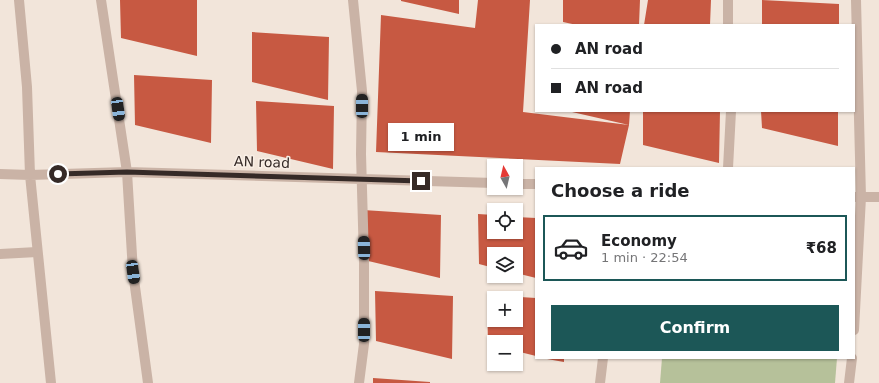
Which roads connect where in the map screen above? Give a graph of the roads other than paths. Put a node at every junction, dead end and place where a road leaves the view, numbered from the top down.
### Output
1 (19, 0) edge
2 (101, 0) edge
3 (353, 0) edge
4 (728, 0) edge
5 (856, 0) edge
6 (728, 24) edge
7 (731, 112) edge
8 (728, 167) edge
9 (127, 172) junction
10 (0, 174) edge
11 (30, 175) junction
12 (362, 180) junction
13 (487, 183) edge
14 (523, 184) edge
15 (535, 184) edge
16 (857, 197) edge
17 (879, 197) edge
18 (36, 252) junction
19 (0, 254) edge
20 (855, 305) edge
21 (603, 359) edge
22 (852, 359) edge
23 (51, 383) edge
24 (148, 383) edge
25 (359, 383) edge
26 (600, 383) edge
27 (849, 383) edge

1 - 11 street
2 - 9 street
3 - 12 street
4 - 6 street
5 - 16 street
7 - 8 street
9 - 11 street, AN road
9 - 12 street, AN road
9 - 24 street
10 - 11 street, AN road
11 - 18 street
12 - 13 street, AN road
12 - 25 street
14 - 15 street
16 - 17 street
16 - 20 street
18 - 19 street
18 - 23 street
21 - 26 street
22 - 27 street

